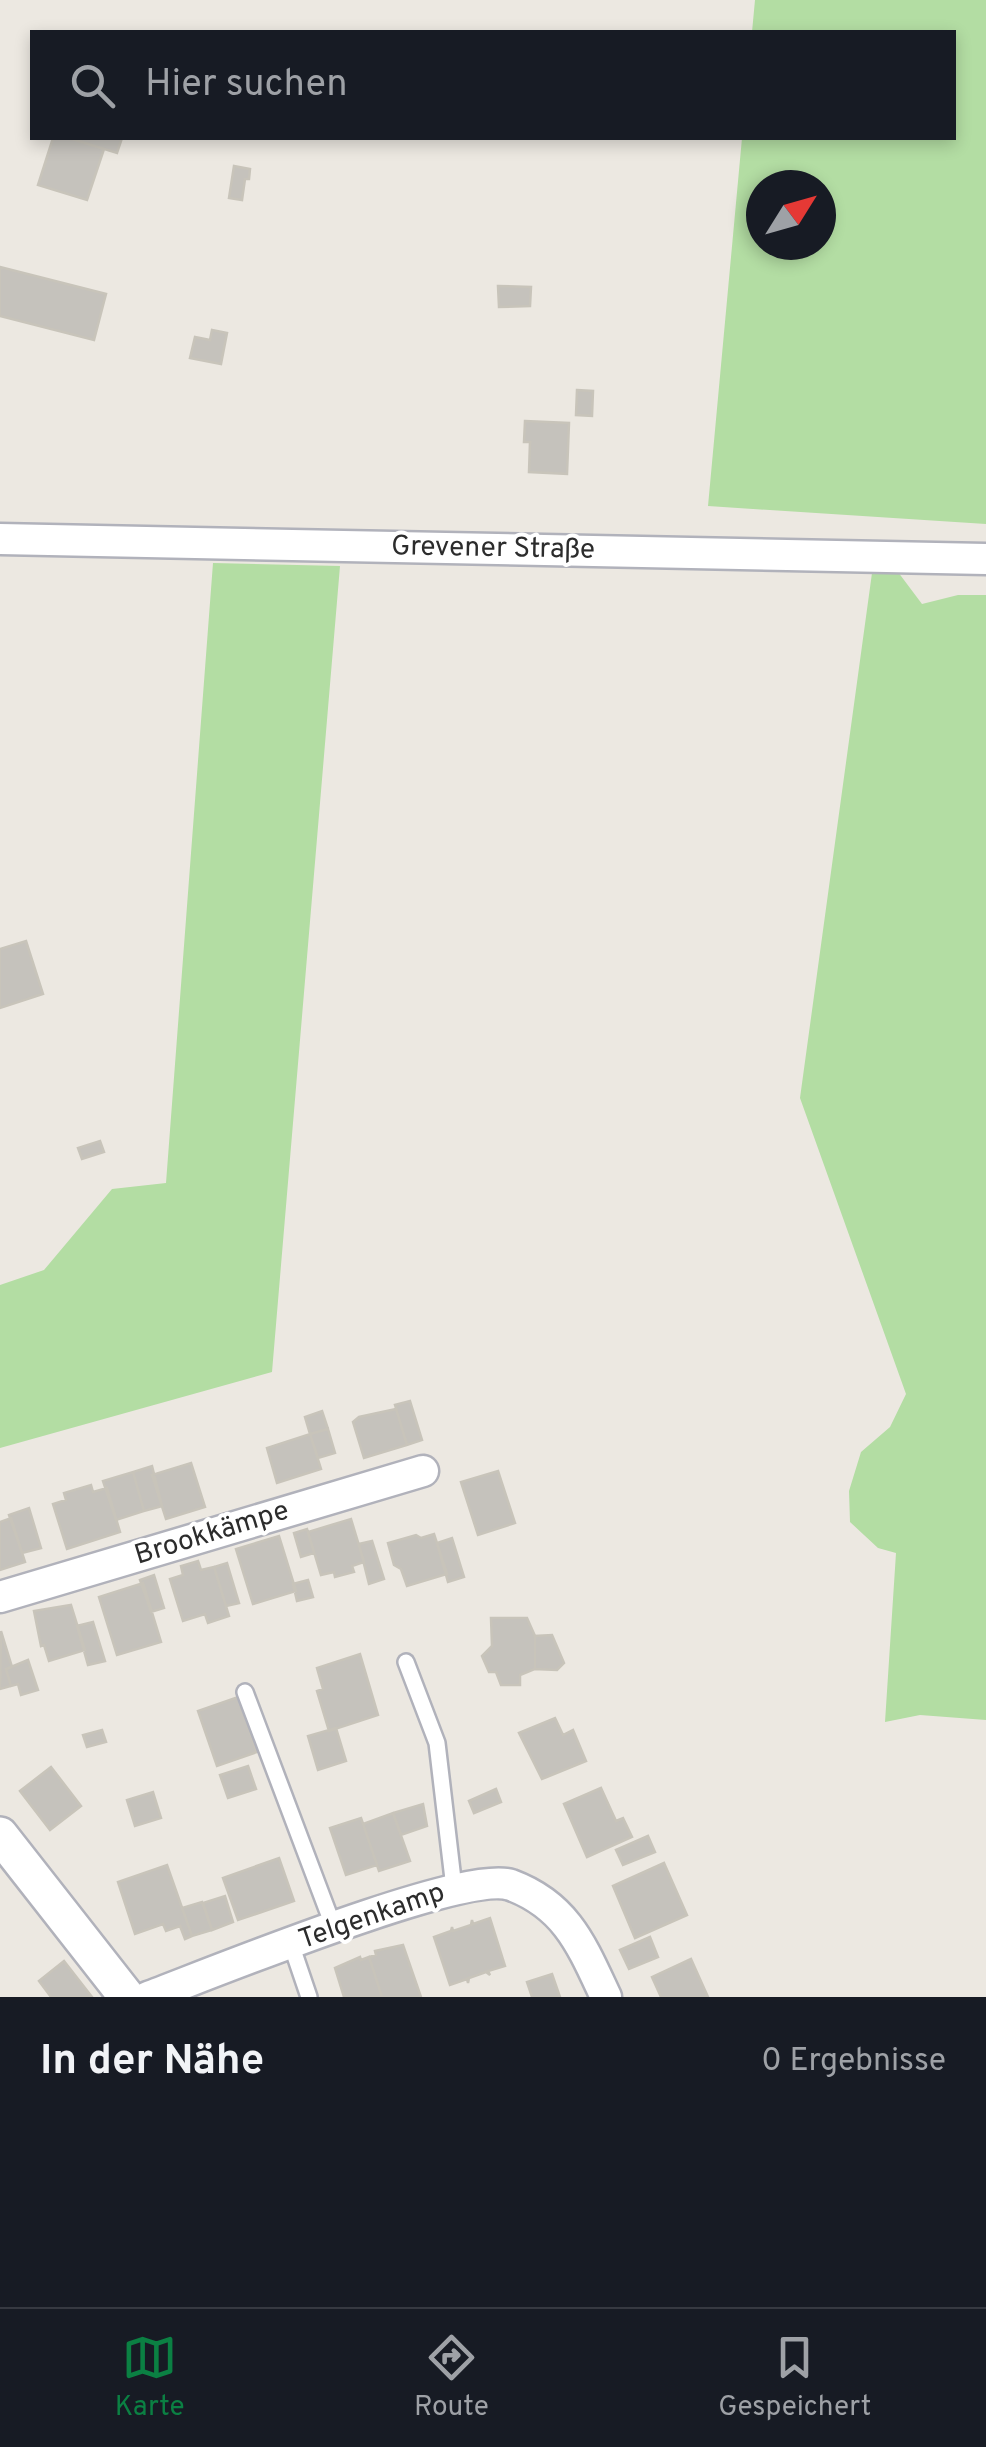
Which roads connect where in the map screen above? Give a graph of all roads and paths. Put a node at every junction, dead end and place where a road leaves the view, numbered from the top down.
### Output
1 (0, 539) edge
2 (986, 559) edge
3 (424, 1471) dead end
4 (0, 1598) edge
5 (406, 1662) dead end
6 (245, 1692) dead end
7 (0, 1835) edge
8 (454, 1888) junction
9 (334, 1928) junction
10 (290, 1944) junction
11 (127, 1997) edge
12 (148, 1997) edge
13 (309, 1997) edge
14 (606, 1997) edge

1 - 2 street, Grevener Straße
3 - 4 street, Brookkämpe
5 - 8 lane
6 - 9 lane
7 - 11 street
8 - 9 street, Telgenkamp
8 - 14 street, Telgenkamp
9 - 10 street, Telgenkamp
10 - 12 street, Telgenkamp
10 - 13 lane

